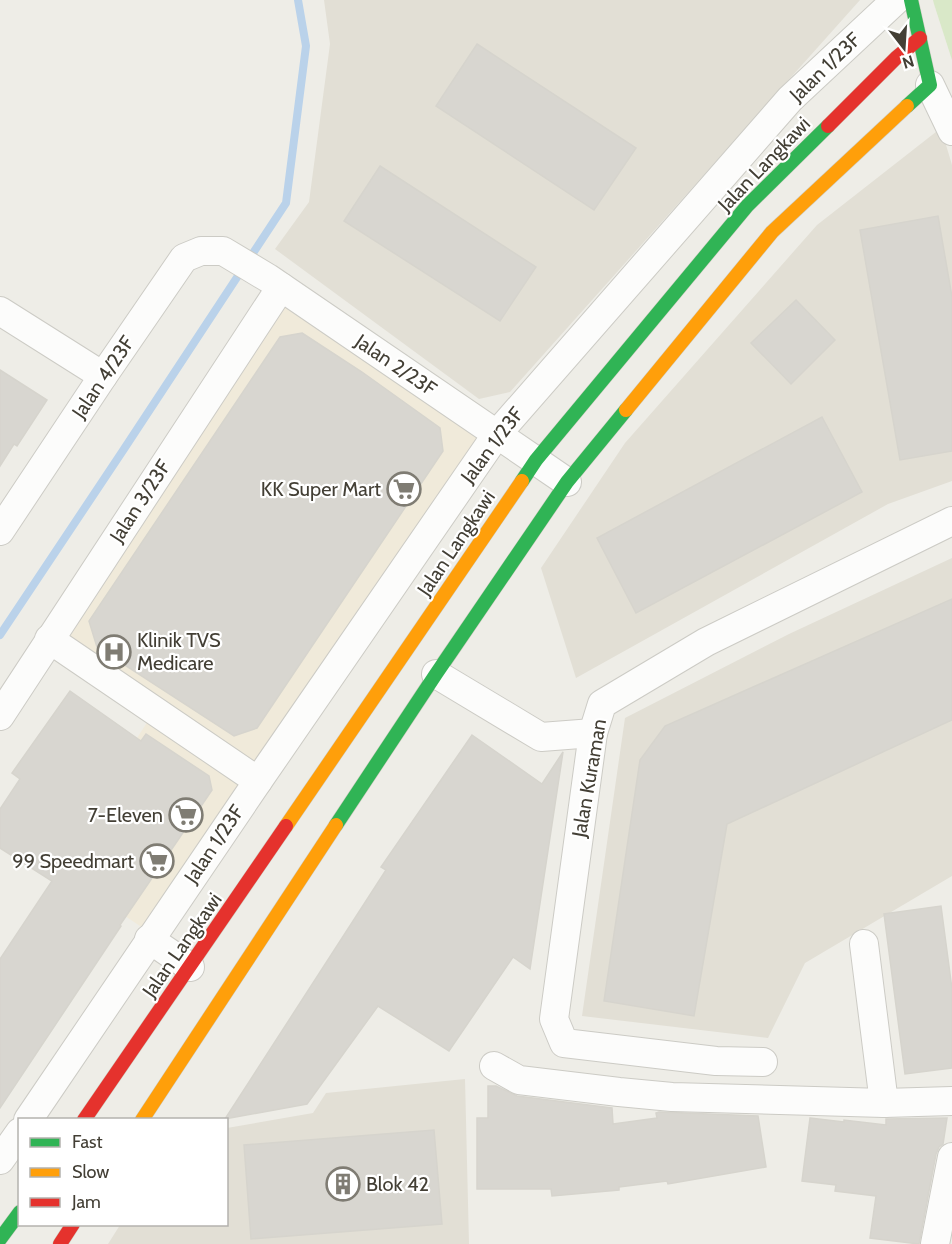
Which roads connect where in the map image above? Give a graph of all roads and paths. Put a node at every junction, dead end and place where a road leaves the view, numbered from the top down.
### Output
1 (896, 0) edge
2 (911, 0) edge
3 (920, 38) junction
4 (930, 86) junction
5 (952, 131) edge
6 (223, 251) joint
7 (275, 283) junction
8 (0, 311) edge
9 (103, 376) junction
10 (497, 434) junction
11 (536, 460) junction
12 (567, 482) junction
13 (952, 521) edge
14 (0, 531) edge
15 (50, 639) junction
16 (436, 674) junction
17 (0, 716) edge
18 (593, 733) junction
19 (258, 781) junction
20 (149, 939) junction
21 (864, 944) dead end
22 (190, 967) junction
23 (674, 1055) junction
24 (763, 1062) dead end
25 (494, 1066) dead end
26 (672, 1097) junction
27 (952, 1101) edge
28 (884, 1103) junction
29 (29, 1118) edge
30 (85, 1118) edge
31 (143, 1118) edge
32 (18, 1135) edge
33 (952, 1157) edge
34 (0, 1160) edge
35 (18, 1215) edge
36 (72, 1226) edge
37 (0, 1239) edge
38 (60, 1244) edge
39 (935, 1244) edge

1 - 10 street, Jalan 1/23F
2 - 3 street
3 - 4 street
3 - 11 street, Jalan Langkawi
4 - 5 street
4 - 12 street
6 - 7 street, Jalan 2/23F
6 - 9 street, Jalan 4/23F
7 - 10 street, Jalan 2/23F
7 - 15 street, Jalan 3/23F
8 - 9 street
9 - 14 street, Jalan 4/23F
10 - 11 street, Jalan 2/23F
10 - 19 street, Jalan 1/23F
11 - 12 street, Jalan 2/23F
11 - 22 street, Jalan Langkawi
12 - 16 street
13 - 18 street, Jalan Kuraman
15 - 17 street, Jalan 3/23F
15 - 19 street
16 - 18 street
16 - 31 street
18 - 23 street, Jalan Kuraman
19 - 20 street, Jalan 1/23F
20 - 22 street
20 - 29 street, Jalan 1/23F
21 - 28 street
22 - 30 street, Jalan Langkawi
23 - 24 street, Jalan Kuraman
23 - 26 street
25 - 26 street
26 - 28 street
27 - 28 street
32 - 34 street
33 - 39 street
35 - 37 street
36 - 38 street

